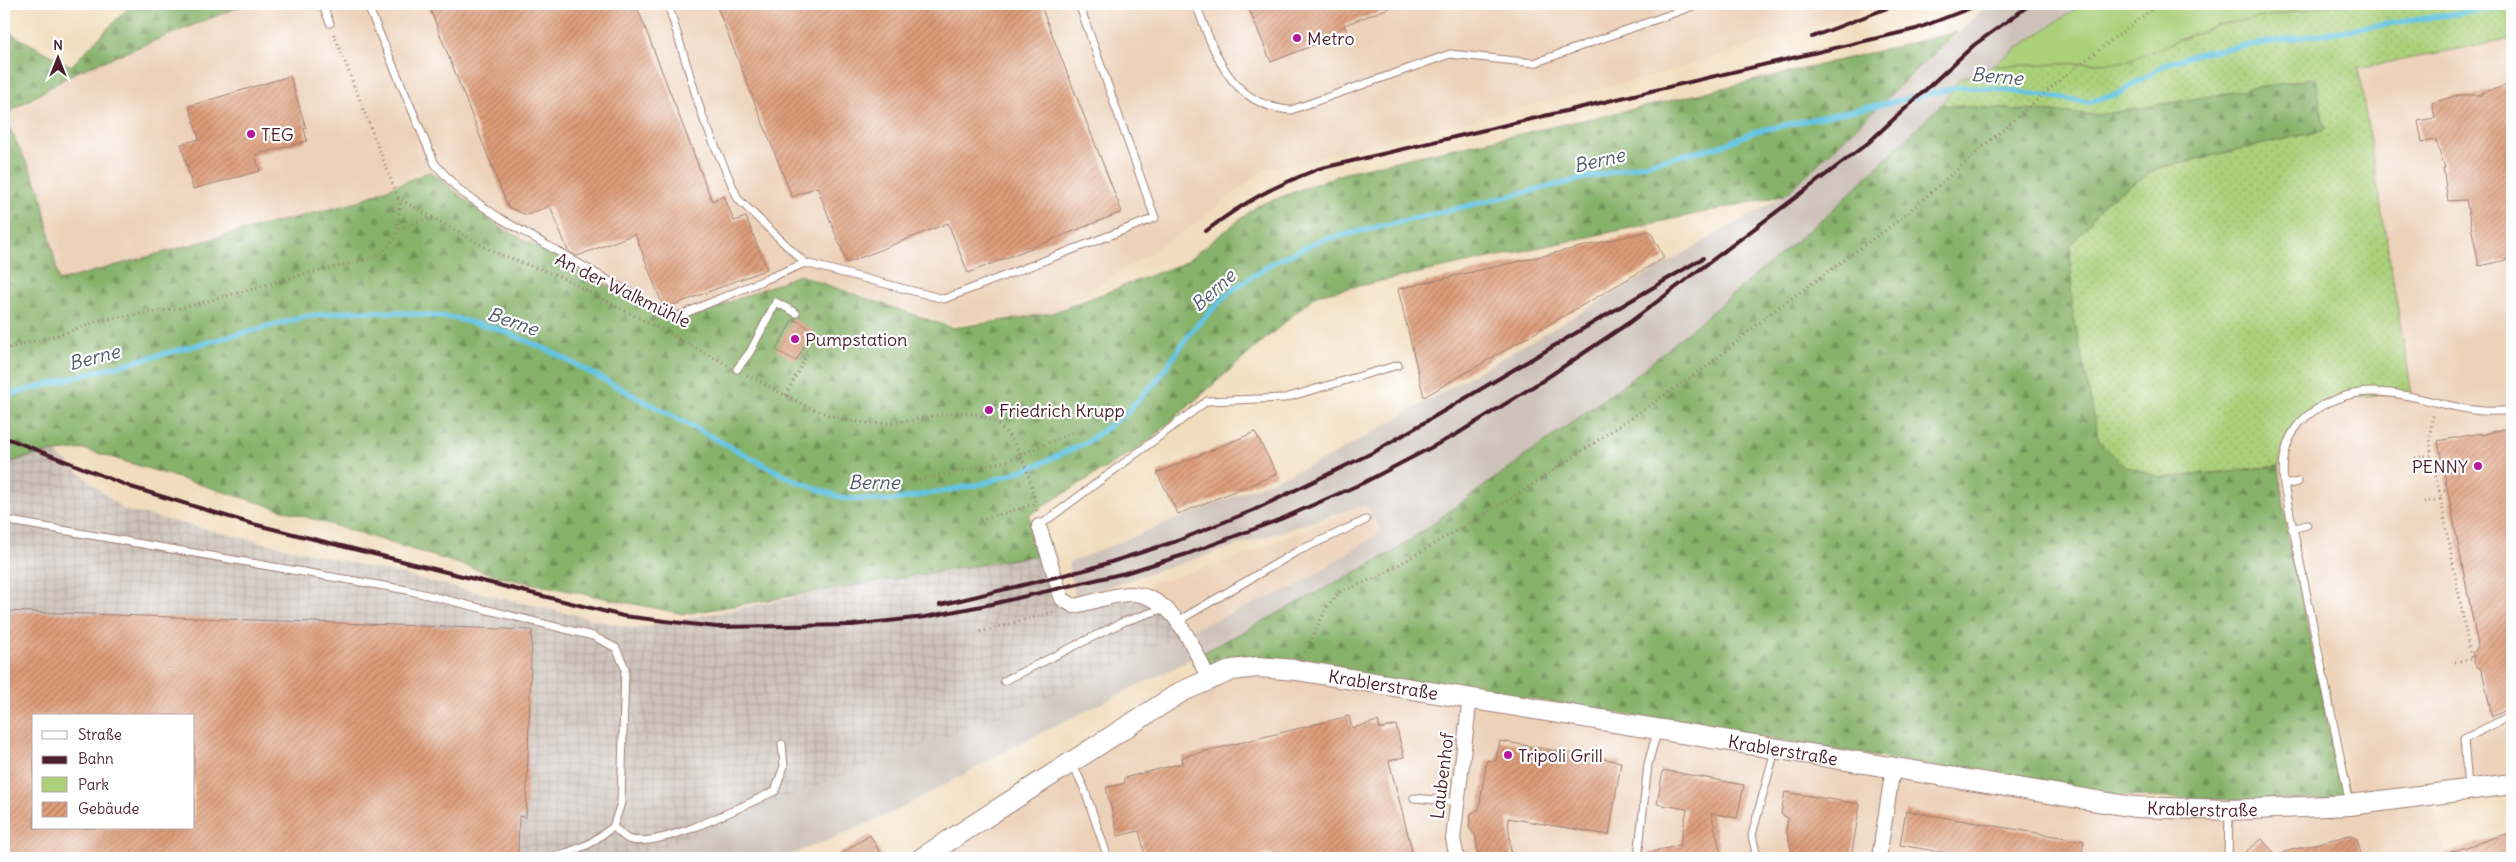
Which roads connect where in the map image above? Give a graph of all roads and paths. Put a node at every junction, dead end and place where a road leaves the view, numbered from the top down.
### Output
1 (322, 4) edge
2 (367, 4) edge
3 (668, 4) edge
4 (1079, 4) edge
5 (1196, 4) edge
6 (1699, 4) edge
7 (2159, 4) edge
8 (330, 23) joint
9 (398, 198) junction
10 (430, 217) junction
11 (398, 229) junction
12 (805, 262) junction
13 (796, 313) dead end
14 (4, 349) edge
15 (803, 349) dead end
16 (1398, 366) dead end
17 (737, 369) junction
18 (786, 395) junction
19 (2437, 401) junction
20 (2512, 410) edge
21 (1073, 432) dead end
22 (1022, 454) junction
23 (2431, 454) junction
24 (2415, 458) dead end
25 (2445, 470) dead end
26 (2435, 472) junction
27 (914, 481) dead end
28 (2298, 482) dead end
29 (2284, 485) junction
30 (2448, 489) dead end
31 (2439, 491) junction
32 (2441, 499) junction
33 (2424, 502) dead end
34 (1036, 504) junction
35 (4, 520) edge
36 (980, 520) dead end
37 (1366, 520) dead end
38 (2307, 525) dead end
39 (1039, 526) junction
40 (2292, 528) junction
41 (1166, 608) junction
42 (1046, 614) dead end
43 (1178, 621) junction
44 (980, 632) dead end
45 (2455, 662) dead end
46 (1285, 669) junction
47 (1208, 679) junction
48 (1004, 681) dead end
49 (1470, 698) junction
50 (2512, 715) edge
51 (1658, 729) junction
52 (782, 744) dead end
53 (1776, 749) junction
54 (1072, 763) junction
55 (1893, 768) junction
56 (2512, 784) edge
57 (2468, 790) junction
58 (1414, 798) dead end
59 (1458, 802) junction
60 (2350, 805) junction
61 (2230, 810) junction
62 (613, 826) junction
63 (554, 858) edge
64 (922, 858) edge
65 (1108, 858) edge
66 (1457, 858) edge
67 (1638, 858) edge
68 (1757, 858) edge
69 (1879, 858) edge
70 (2228, 858) edge

1 - 8 lane
2 - 12 lane
3 - 12 lane
4 - 12 lane
5 - 6 lane
7 - 46 path
8 - 9 path
9 - 10 path, An der Walkmühle
9 - 11 path
10 - 11 path
10 - 17 path, An der Walkmühle
11 - 14 path
13 - 17 lane
15 - 18 path
16 - 39 lane
17 - 18 path, An der Walkmühle
18 - 22 path, An der Walkmühle
19 - 20 lane
19 - 23 path
19 - 29 lane
21 - 22 path
22 - 27 path
22 - 34 path
23 - 24 path
23 - 26 path
25 - 26 path
26 - 31 path
28 - 29 lane
29 - 40 lane
30 - 31 path
31 - 32 path
32 - 33 path
32 - 45 path
34 - 36 path
34 - 39 path
35 - 62 lane
37 - 43 lane
38 - 40 lane
39 - 41 street
40 - 60 lane
41 - 43 street
41 - 48 lane
42 - 44 path
43 - 47 street
46 - 47 street, Krablerstraße
46 - 49 street, Krablerstraße
47 - 54 street, Krablerstraße
49 - 51 street, Krablerstraße
49 - 59 street, Laubenhof
50 - 57 lane
51 - 53 street, Krablerstraße
51 - 67 lane
52 - 62 lane
53 - 55 street, Krablerstraße
53 - 68 lane
54 - 64 street, Krablerstraße
54 - 65 lane
55 - 61 street, Krablerstraße
55 - 69 street
56 - 57 street, Krablerstraße
57 - 60 street, Krablerstraße
58 - 59 lane
59 - 66 street, Laubenhof
60 - 61 street, Krablerstraße
61 - 70 lane
62 - 63 lane

